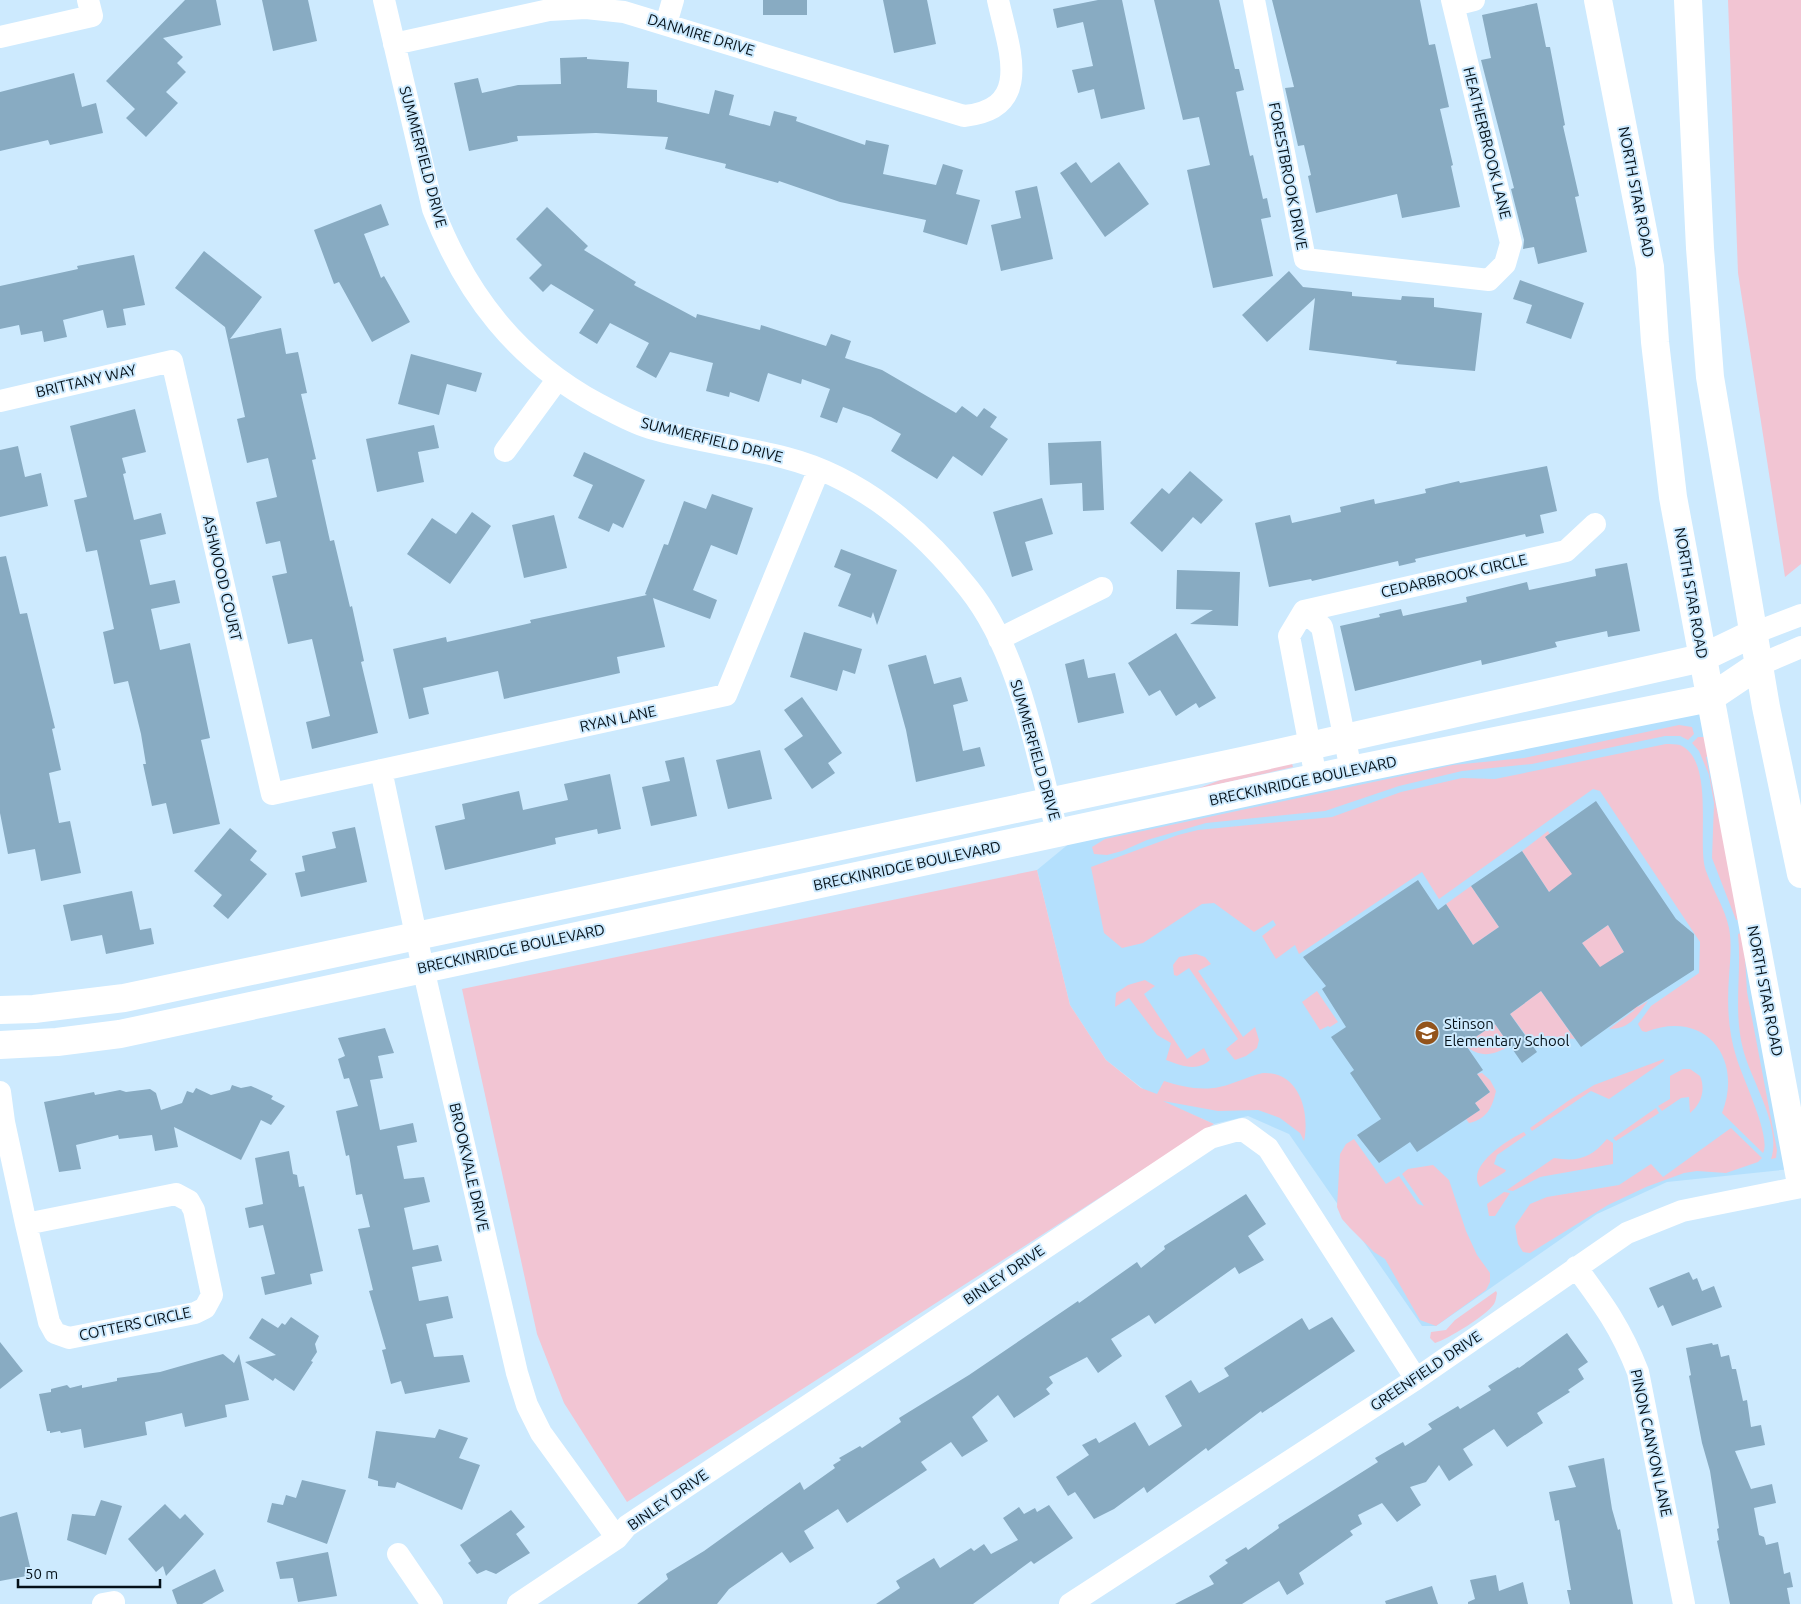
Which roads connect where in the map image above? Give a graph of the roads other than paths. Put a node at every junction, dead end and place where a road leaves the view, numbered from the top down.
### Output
1 (384, 0) edge
2 (673, 0) edge
3 (998, 0) edge
4 (1254, 0) edge
5 (1598, 0) edge
6 (1688, 0) edge
7 (1460, 2) edge
8 (90, 8) edge
9 (666, 24) junction
10 (0, 37) edge
11 (394, 44) junction
12 (1489, 280) joint
13 (172, 361) joint
14 (557, 380) junction
15 (0, 401) edge
16 (504, 451) dead end
17 (819, 470) junction
18 (1595, 524) dead end
19 (1102, 588) dead end
20 (1304, 610) junction
21 (1801, 615) edge
22 (1754, 633) junction
23 (999, 639) junction
24 (1801, 647) edge
25 (1702, 658) junction
26 (1760, 665) junction
27 (1710, 698) junction
28 (1343, 738) junction
29 (1311, 744) junction
30 (381, 770) junction
31 (1351, 770) junction
32 (1316, 778) junction
33 (272, 794) joint
34 (1049, 802) junction
35 (1058, 834) junction
36 (1801, 874) edge
37 (417, 936) junction
38 (423, 968) junction
39 (0, 1010) edge
40 (0, 1045) edge
41 (0, 1092) edge
42 (1801, 1185) edge
43 (26, 1224) junction
44 (1576, 1267) junction
45 (1416, 1379) junction
46 (617, 1538) junction
47 (398, 1554) dead end
48 (103, 1604) edge
49 (114, 1604) edge
50 (432, 1604) edge
51 (518, 1604) edge
52 (1070, 1604) edge
53 (1684, 1604) edge

1 - 11 street, SUMMERFIELD DRIVE
2 - 9 street
3 - 9 street, DANMIRE DRIVE
4 - 12 street, FORESTBROOK DRIVE
5 - 25 street, NORTH STAR ROAD
6 - 22 street
7 - 12 street, HEATHERBROOK LANE
8 - 10 street
9 - 11 street, DANMIRE DRIVE
11 - 14 street, SUMMERFIELD DRIVE
13 - 15 street, BRITTANY WAY
13 - 33 street, ASHWOOD COURT
14 - 16 street
14 - 17 street, SUMMERFIELD DRIVE
17 - 23 street, SUMMERFIELD DRIVE
17 - 30 street, RYAN LANE
18 - 20 street, CEDARBROOK CIRCLE
19 - 23 street
20 - 28 street
20 - 29 street
21 - 22 street
22 - 25 street
22 - 26 street
23 - 34 street, SUMMERFIELD DRIVE
24 - 26 street, BRECKINRIDGE BOULEVARD
25 - 27 street, NORTH STAR ROAD
25 - 28 street
26 - 27 street, BRECKINRIDGE BOULEVARD
26 - 36 street
27 - 31 street, BRECKINRIDGE BOULEVARD
27 - 42 street, NORTH STAR ROAD
28 - 29 street
28 - 31 street
29 - 32 street
29 - 34 street
30 - 33 street, RYAN LANE
30 - 37 street, BROOKVALE DRIVE
31 - 32 street, BRECKINRIDGE BOULEVARD
32 - 35 street, BRECKINRIDGE BOULEVARD
34 - 35 street, SUMMERFIELD DRIVE
34 - 37 street
35 - 38 street, BRECKINRIDGE BOULEVARD
37 - 38 street, BROOKVALE DRIVE
37 - 39 street
38 - 40 street, BRECKINRIDGE BOULEVARD
38 - 46 street, BROOKVALE DRIVE
41 - 43 street
42 - 44 street, GREENFIELD DRIVE
43 - 43 street, COTTERS CIRCLE
44 - 45 street, GREENFIELD DRIVE
44 - 53 street, PINON CANYON LANE
45 - 46 street, BINLEY DRIVE
45 - 52 street, GREENFIELD DRIVE
46 - 51 street, BINLEY DRIVE
47 - 50 street
48 - 49 street

